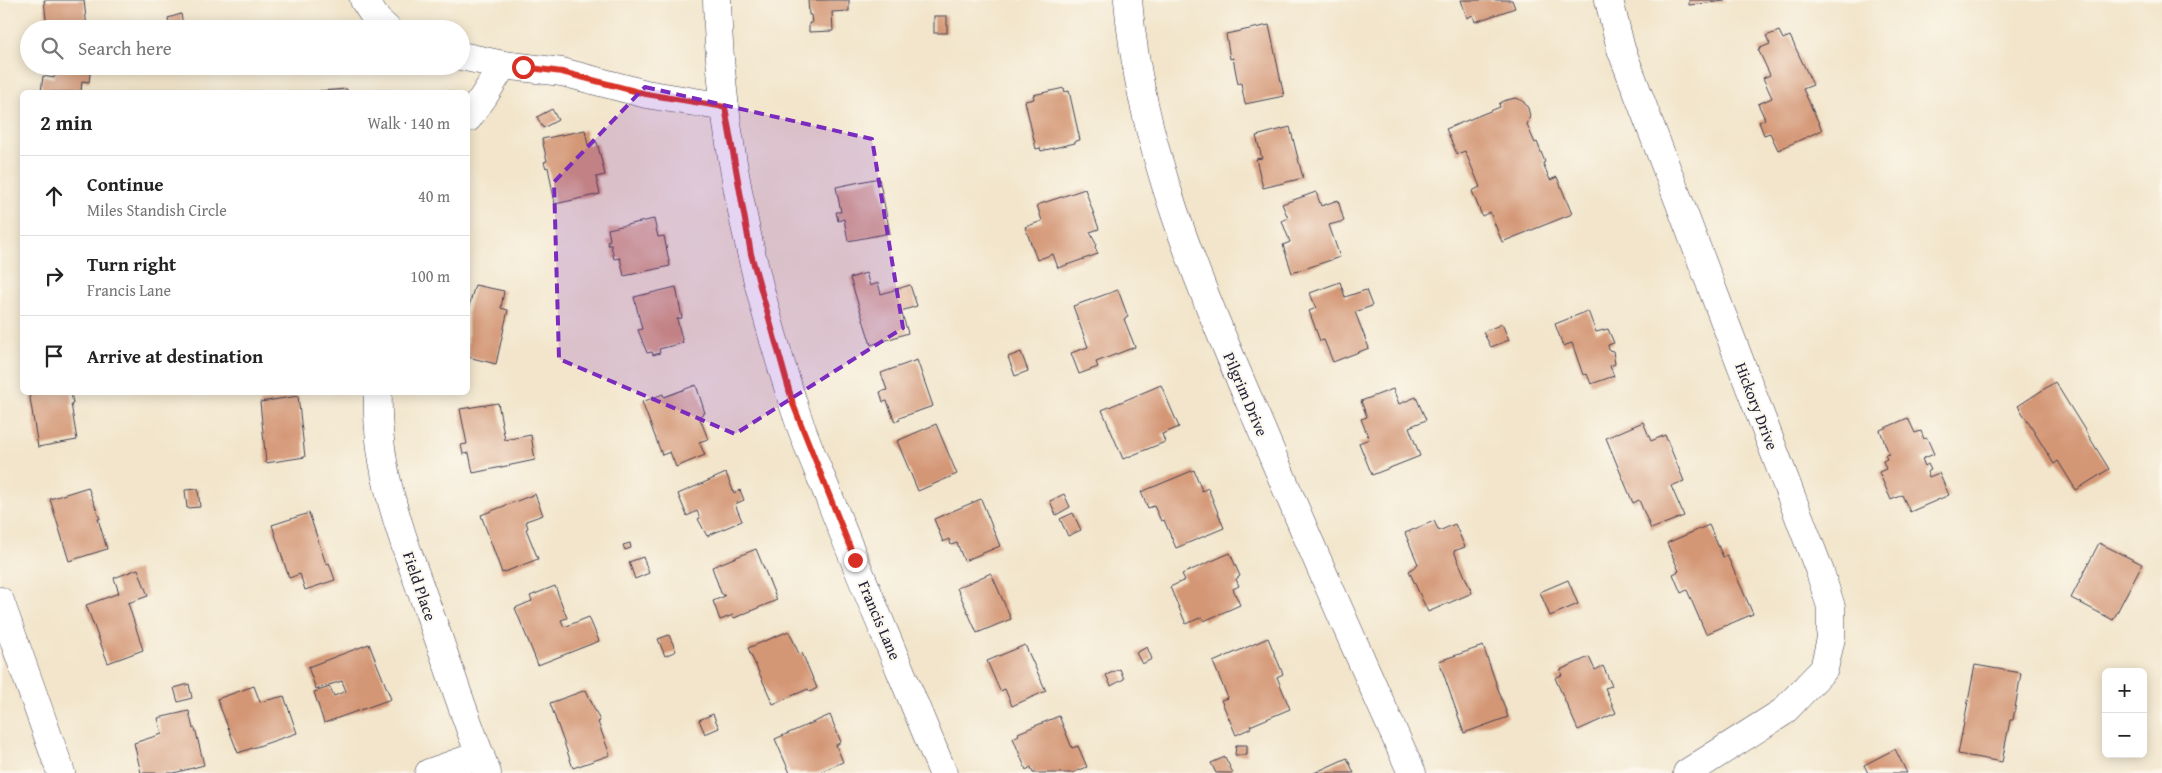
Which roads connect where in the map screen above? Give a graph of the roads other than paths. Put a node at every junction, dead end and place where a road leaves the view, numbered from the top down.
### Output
1 (364, 0) edge
2 (717, 0) edge
3 (1128, 0) edge
4 (1609, 0) edge
5 (377, 20) edge
6 (470, 58) edge
7 (503, 65) junction
8 (725, 107) junction
9 (470, 115) edge
10 (378, 395) edge
11 (0, 601) edge
12 (483, 764) edge
13 (1695, 769) edge
14 (61, 773) edge
15 (429, 773) edge
16 (943, 773) edge
17 (1412, 773) edge

1 - 5 street
2 - 8 street, Francis Lane
3 - 17 street, Pilgrim Drive
4 - 13 street, Hickory Drive
6 - 7 street
7 - 8 street
7 - 9 street
8 - 16 street, Francis Lane
10 - 12 street, Field Place
11 - 14 street
12 - 15 street

